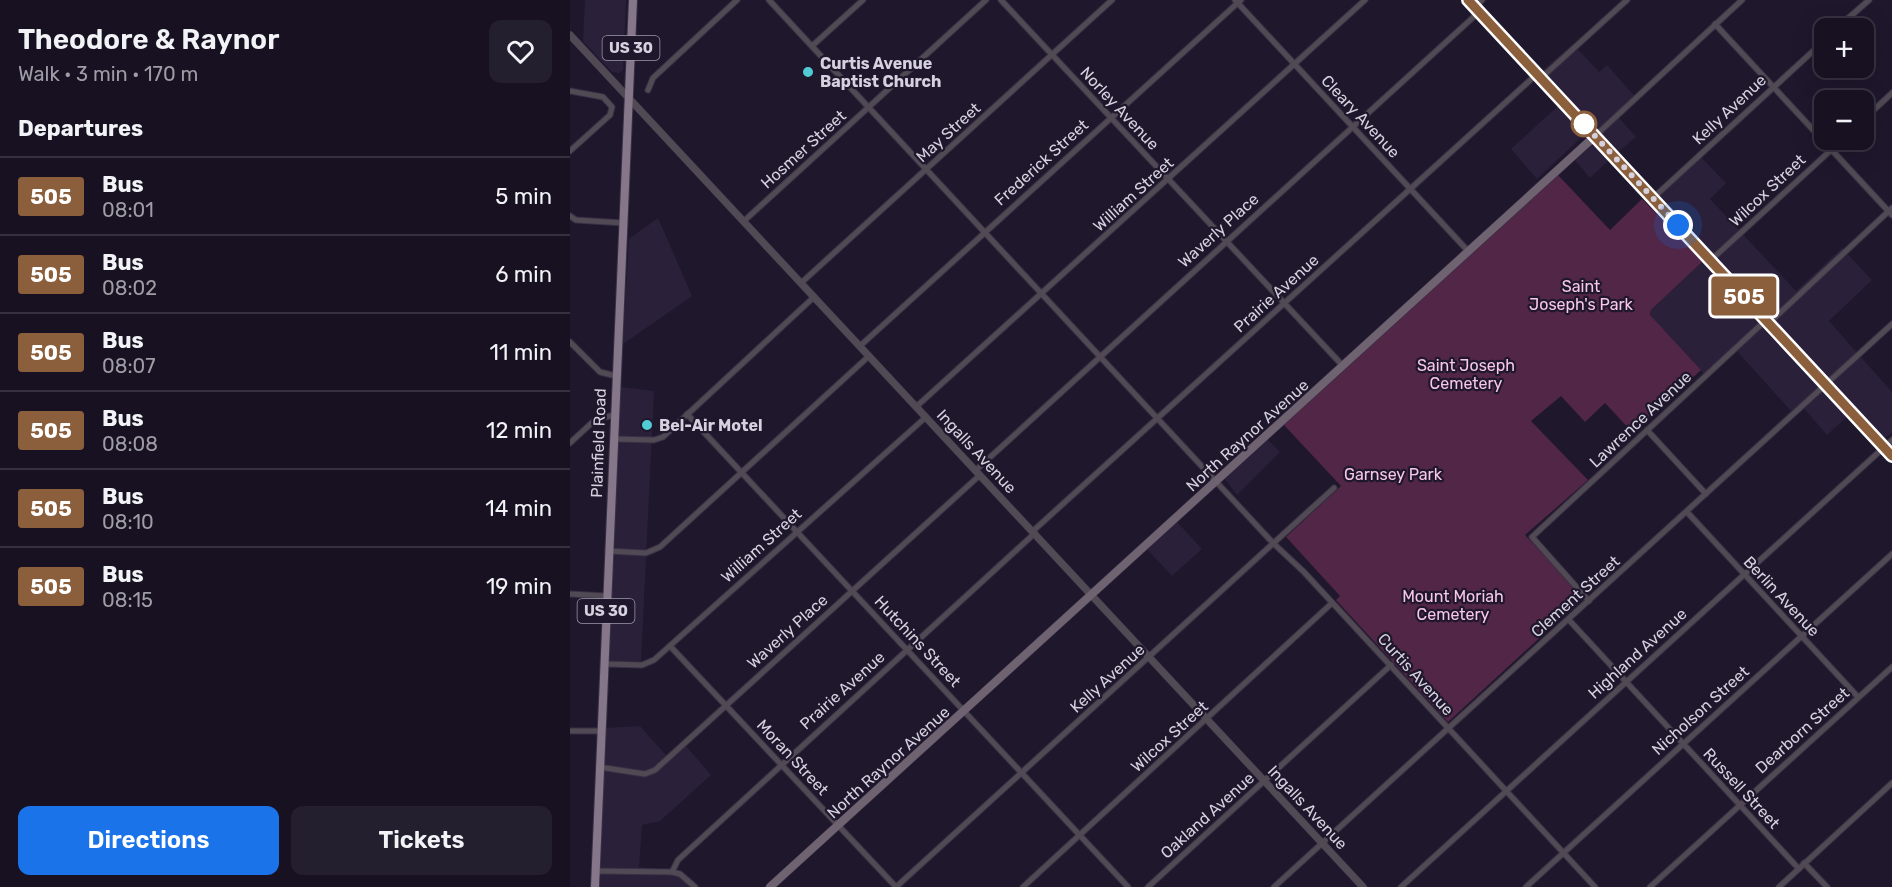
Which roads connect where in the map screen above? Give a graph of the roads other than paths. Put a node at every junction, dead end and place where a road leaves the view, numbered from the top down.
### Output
1 (633, 0) edge
2 (737, 0) edge
3 (769, 0) edge
4 (863, 0) edge
5 (986, 0) edge
6 (1001, 0) edge
7 (1112, 0) edge
8 (1365, 0) edge
9 (1468, 0) edge
10 (1482, 0) edge
11 (1627, 0) edge
12 (1742, 0) edge
13 (1869, 0) edge
14 (1238, 1) edge
15 (1477, 9) junction
16 (1848, 18) edge
17 (1715, 24) junction
18 (570, 35) edge
19 (812, 46) junction
20 (1814, 49) edge
21 (1052, 55) junction
22 (1295, 64) junction
23 (1539, 76) junction
24 (1773, 87) junction
25 (648, 90) dead end
26 (570, 91) edge
27 (1892, 93) edge
28 (579, 95) junction
29 (628, 97) junction
30 (570, 98) edge
31 (869, 108) junction
32 (1874, 110) edge
33 (1110, 117) junction
34 (1353, 127) junction
35 (1814, 132) edge
36 (1595, 136) junction
37 (1831, 150) joint
38 (570, 151) edge
39 (927, 170) junction
40 (1169, 180) junction
41 (1411, 190) junction
42 (1653, 198) junction
43 (1891, 212) edge
44 (570, 216) edge
45 (744, 221) junction
46 (624, 223) junction
47 (984, 231) junction
48 (1226, 240) junction
49 (1468, 251) junction
50 (1711, 260) junction
51 (801, 283) junction
52 (1042, 293) junction
53 (814, 297) junction
54 (1285, 303) junction
55 (1767, 322) junction
56 (1892, 324) edge
57 (570, 342) edge
58 (860, 346) junction
59 (869, 356) junction
60 (1102, 356) junction
61 (1343, 366) junction
62 (616, 376) junction
63 (1826, 385) junction
64 (917, 406) junction
65 (687, 414) junction
66 (615, 415) junction
67 (926, 417) junction
68 (1159, 417) junction
69 (1647, 430) junction
70 (614, 439) junction
71 (1892, 440) edge
72 (570, 443) edge
73 (1884, 447) junction
74 (1892, 456) edge
75 (741, 472) junction
76 (978, 472) junction
77 (1216, 480) junction
78 (1334, 488) dead end
79 (1706, 494) junction
80 (1687, 512) junction
81 (797, 531) junction
82 (1034, 532) junction
83 (1274, 543) junction
84 (608, 551) junction
85 (1892, 554) edge
86 (1744, 574) junction
87 (852, 590) junction
88 (570, 594) edge
89 (1092, 595) junction
90 (607, 596) junction
91 (1590, 601) junction
92 (1332, 603) junction
93 (1569, 620) junction
94 (1801, 636) junction
95 (670, 646) junction
96 (907, 649) junction
97 (1150, 657) junction
98 (604, 664) junction
99 (1391, 665) junction
100 (1892, 667) edge
101 (1626, 682) junction
102 (1858, 697) junction
103 (726, 705) junction
104 (965, 711) junction
105 (1208, 719) junction
106 (1448, 729) junction
107 (570, 730) edge
108 (600, 731) junction
109 (1683, 744) junction
110 (781, 764) junction
111 (599, 767) junction
112 (1022, 773) junction
113 (1265, 781) junction
114 (1892, 783) edge
115 (1505, 791) junction
116 (1739, 805) junction
117 (838, 825) junction
118 (1080, 835) junction
119 (1323, 843) junction
120 (1563, 853) junction
121 (1804, 863) junction
122 (1799, 869) junction
123 (596, 871) junction
124 (672, 872) junction
125 (595, 887) edge
126 (695, 887) edge
127 (770, 887) edge
128 (896, 887) edge
129 (1023, 887) edge
130 (1128, 887) edge
131 (1148, 887) edge
132 (1274, 887) edge
133 (1363, 887) edge
134 (1401, 887) edge
135 (1526, 887) edge
136 (1595, 887) edge
137 (1650, 887) edge
138 (1779, 887) edge
139 (1827, 887) edge

1 - 29 main road, Plainfield Road / US 30
2 - 25 street
3 - 19 street
4 - 19 street
5 - 31 street, Hosmer Street
6 - 21 street, Norley Avenue
7 - 21 street, May Street
8 - 22 street, William Street
9 - 15 main road
10 - 15 street, Waverly Place
11 - 23 street, Prairie Avenue
12 - 17 street, North Raynor Avenue
13 - 16 street
14 - 22 street, Cleary Avenue
14 - 33 street, Frederick Street
15 - 23 main road
15 - 34 street, Waverly Place
17 - 24 street
17 - 36 street, North Raynor Avenue
18 - 29 street, Ingalls Avenue
19 - 31 street
20 - 24 street, Kelly Avenue
21 - 33 street, Norley Avenue
21 - 39 street, May Street
22 - 34 street, Cleary Avenue
22 - 40 street, William Street
23 - 36 main road
23 - 41 street, Prairie Avenue
24 - 35 street
24 - 42 street, Kelly Avenue
26 - 28 street
27 - 32 street
28 - 30 street
28 - 38 street
29 - 45 street, Ingalls Avenue
29 - 46 main road, Plainfield Road / US 30
31 - 39 street
31 - 45 street, Hosmer Street
33 - 40 street, Norley Avenue
33 - 47 street, Frederick Street
34 - 41 street, Cleary Avenue
34 - 48 street, Waverly Place
36 - 42 main road
36 - 49 main road, North Raynor Avenue
37 - 43 street
37 - 50 street, Wilcox Street
39 - 47 street
39 - 51 street, May Street
40 - 48 street, Norley Avenue
40 - 52 street, William Street
41 - 49 street, Cleary Avenue
41 - 54 street, Prairie Avenue
42 - 50 main road
43 - 55 street
44 - 46 street
45 - 51 street, Ingalls Avenue
46 - 62 main road, Plainfield Road / US 30
47 - 52 street
47 - 58 street, Frederick Street
48 - 54 street, Norley Avenue
48 - 60 street, Waverly Place
49 - 61 main road, North Raynor Avenue
50 - 55 main road
51 - 53 street, Ingalls Avenue
52 - 60 street
52 - 64 street, William Street
53 - 58 street, Ingalls Avenue
53 - 65 street
54 - 61 street, Norley Avenue
54 - 68 street, Prairie Avenue
55 - 63 main road
55 - 69 street, Lawrence Avenue
56 - 63 street, Clement Street
57 - 62 street
58 - 59 street, Ingalls Avenue
59 - 64 street, Ingalls Avenue
59 - 75 street
60 - 68 street
60 - 76 street, Waverly Place
61 - 77 main road, North Raynor Avenue
62 - 66 main road, Plainfield Road / US 30
63 - 73 main road
63 - 79 street, Clement Street
64 - 67 street, Ingalls Avenue
65 - 70 street
65 - 75 street, Hutchins Street
66 - 70 main road, Plainfield Road / US 30
66 - 72 street
67 - 76 street, Ingalls Avenue
67 - 81 street, William Street
68 - 77 street
68 - 82 street, Prairie Avenue
69 - 79 street
69 - 91 street, Lawrence Avenue
70 - 84 main road, Plainfield Road / US 30
71 - 73 street, Highland Avenue
73 - 74 main road
73 - 86 street, Highland Avenue
75 - 81 street, Hutchins Street
75 - 84 street
76 - 82 street, Ingalls Avenue
76 - 87 street, Waverly Place
77 - 83 street, Curtis Avenue
77 - 89 main road, North Raynor Avenue
78 - 83 street, Kelly Avenue
79 - 80 street, Clement Street
80 - 86 street, Berlin Avenue
80 - 91 street, Clement Street
81 - 87 street, Hutchins Street
81 - 95 street, William Street
82 - 89 street, Ingalls Avenue
82 - 96 street, Prairie Avenue
83 - 92 street, Curtis Avenue
83 - 97 street, Kelly Avenue
84 - 90 main road, Plainfield Road / US 30
85 - 94 street, Nicholson Street
86 - 94 street, Berlin Avenue
86 - 101 street, Highland Avenue
87 - 96 street, Hutchins Street
87 - 103 street, Waverly Place
88 - 90 street
89 - 97 street, Ingalls Avenue
89 - 104 main road, North Raynor Avenue
90 - 98 main road, Plainfield Road / US 30
91 - 93 street, Clement Street
92 - 99 street, Curtis Avenue
92 - 105 street, Wilcox Street
93 - 101 street, Russell Street
93 - 106 street, Clement Street
94 - 102 street, Berlin Avenue
94 - 109 street, Nicholson Street
95 - 98 street, William Street
95 - 103 street, Moran Street
96 - 104 street, Hutchins Street
96 - 110 street, Prairie Avenue
97 - 105 street, Ingalls Avenue
97 - 112 street, Kelly Avenue
98 - 108 main road, Plainfield Road / US 30
99 - 106 street, Curtis Avenue
99 - 113 street, Oakland Avenue
100 - 102 street, Dearborn Street
101 - 109 street, Russell Street
101 - 115 street, Highland Avenue
102 - 116 street, Dearborn Street
103 - 110 street, Moran Street
103 - 111 street, Waverly Place
104 - 112 street, Hutchins Street
104 - 117 main road, North Raynor Avenue
105 - 113 street, Ingalls Avenue
105 - 118 street, Wilcox Street
106 - 115 street, Curtis Avenue
106 - 119 street, Clement Street
107 - 108 street
108 - 111 main road, Plainfield Road / US 30
109 - 116 street, Russell Street
109 - 120 street, Nicholson Street
110 - 117 street, Moran Street
110 - 124 street, Prairie Avenue
111 - 123 main road, Plainfield Road / US 30
112 - 118 street, Hutchins Street
112 - 128 street, Kelly Avenue
113 - 119 street, Ingalls Avenue
113 - 131 street, Oakland Avenue
114 - 121 street
115 - 120 street, Curtis Avenue
115 - 134 street, Highland Avenue
116 - 122 street, Russell Street
116 - 137 street, Dearborn Street
117 - 127 main road, North Raynor Avenue
117 - 128 street, Moran Street
118 - 129 street, Wilcox Street
118 - 130 street, Hutchins Street
119 - 132 street, Clement Street
119 - 133 street, Ingalls Avenue
120 - 135 street, Nicholson Street
120 - 136 street, Curtis Avenue
121 - 122 street
121 - 139 street
122 - 138 street
123 - 124 street
123 - 125 main road, Plainfield Road / US 30
124 - 126 street

